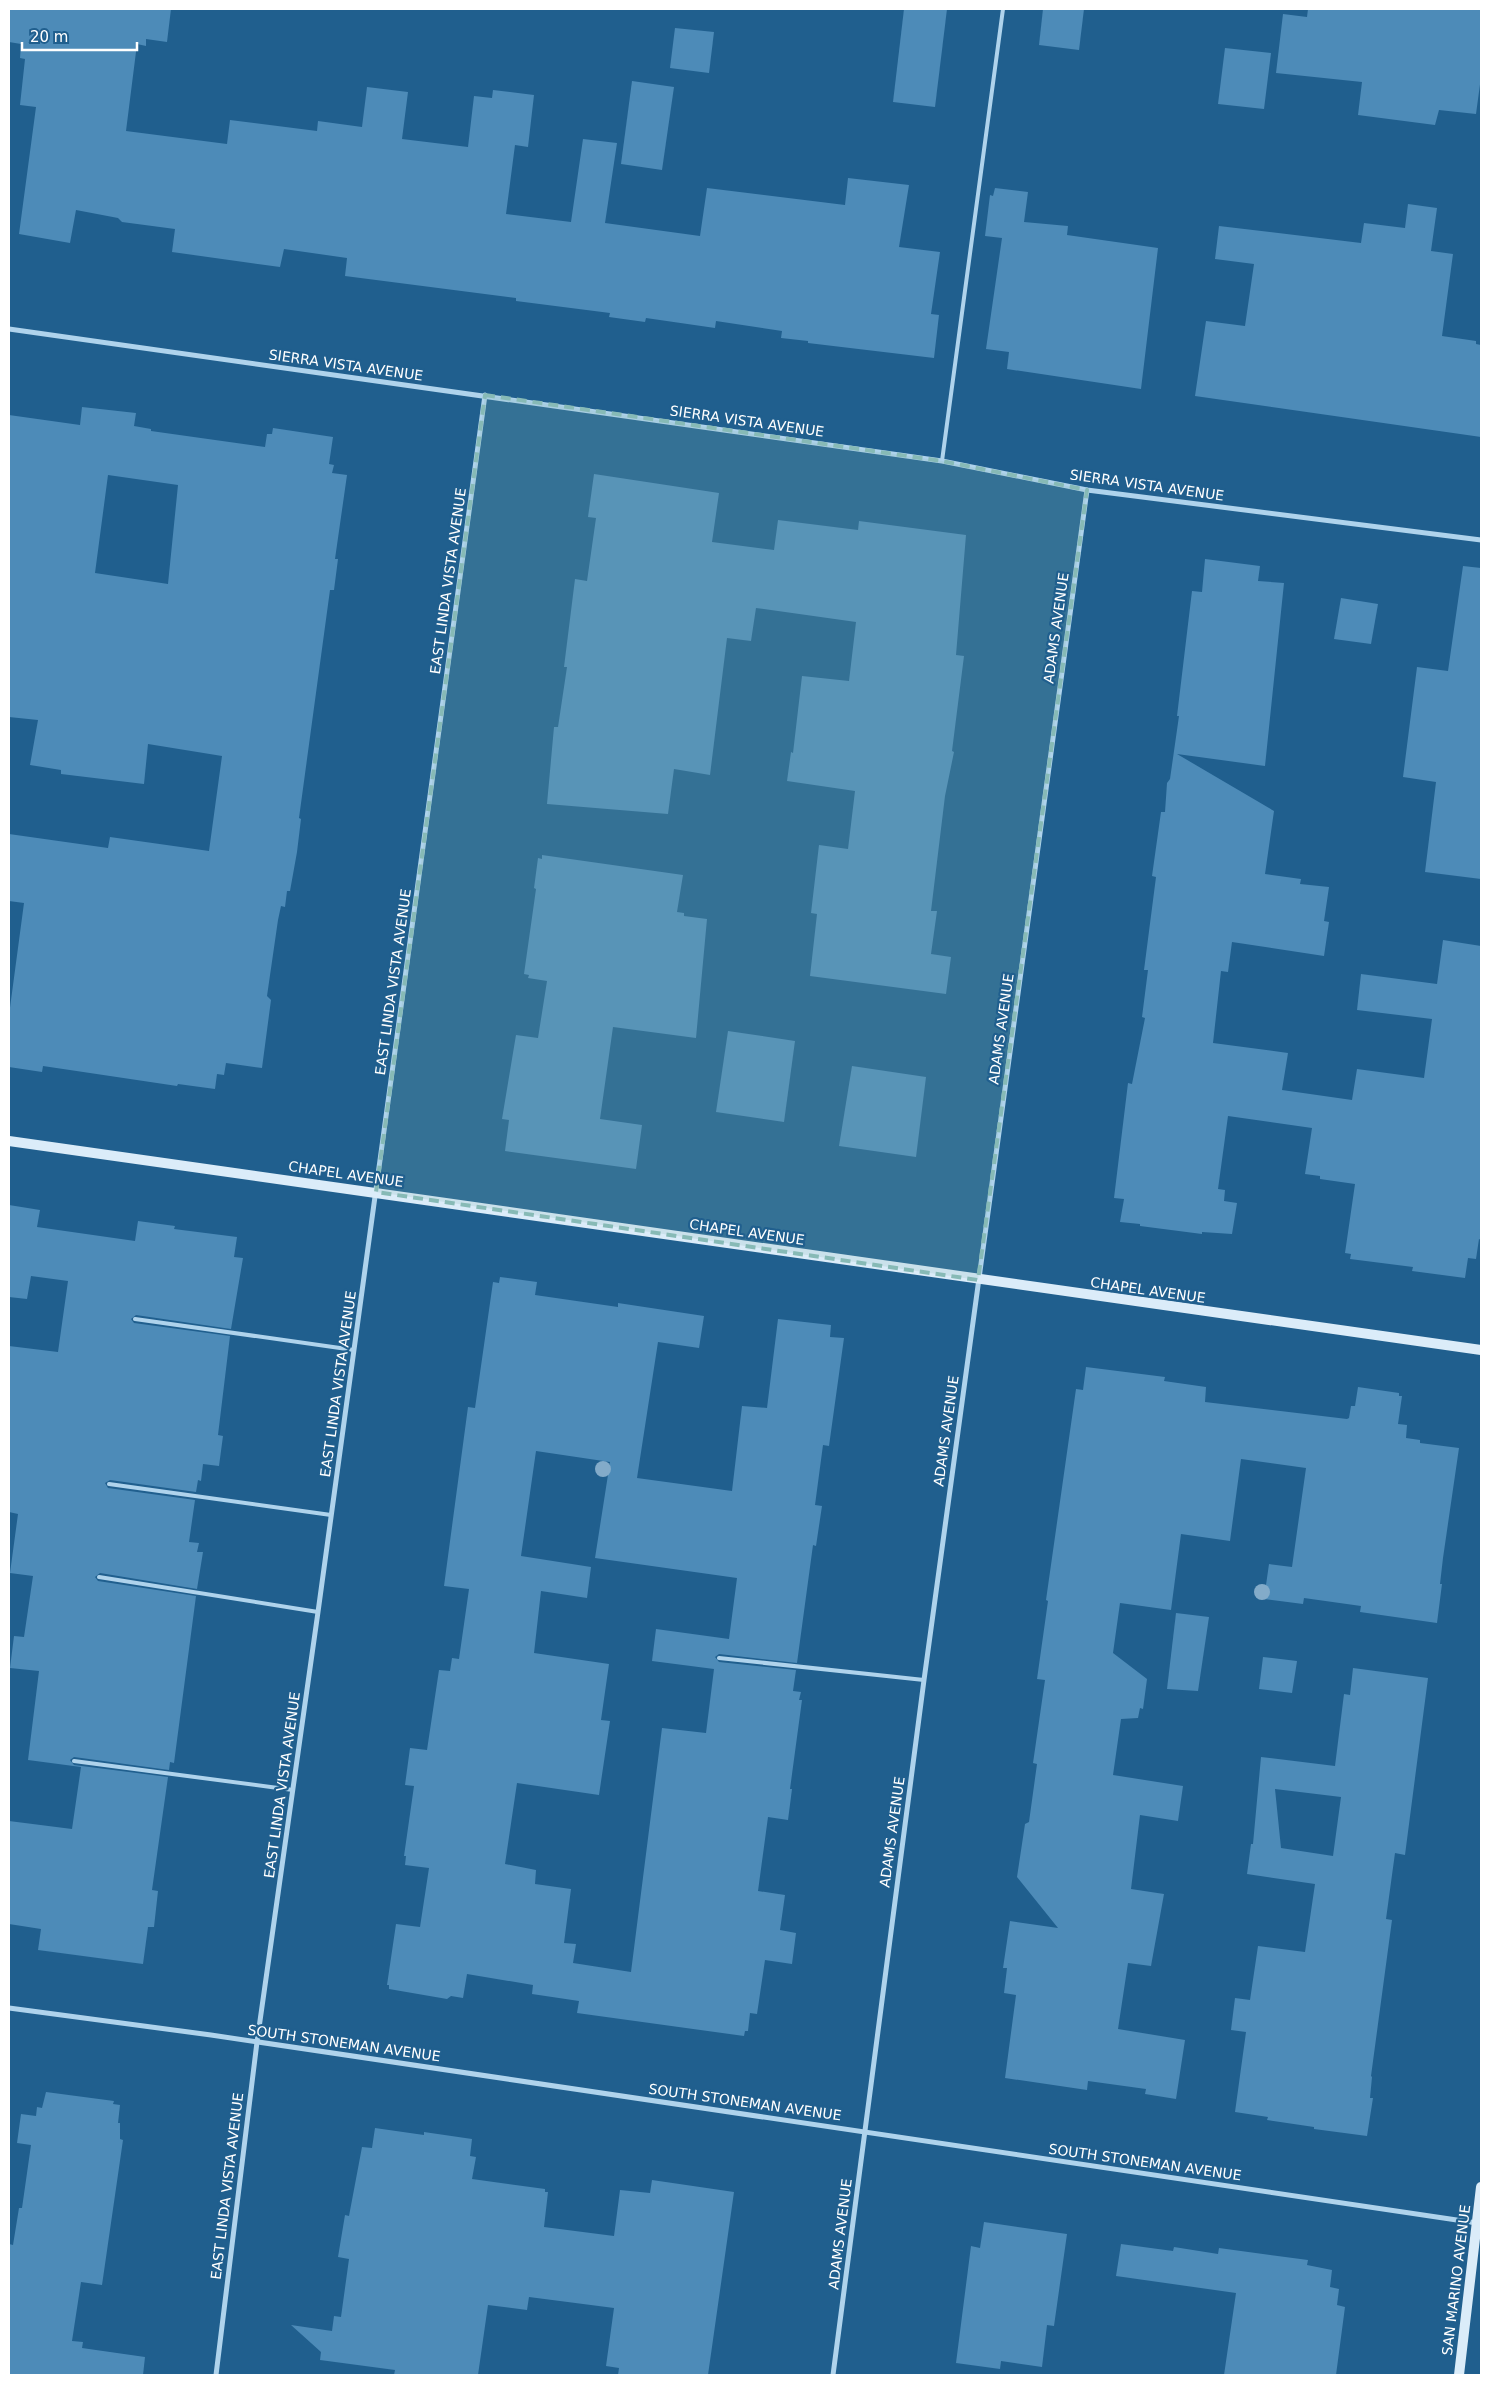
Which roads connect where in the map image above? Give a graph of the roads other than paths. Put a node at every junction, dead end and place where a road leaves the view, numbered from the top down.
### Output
1 (1003, 9) edge
2 (9, 329) edge
3 (485, 396) junction
4 (942, 461) junction
5 (1087, 490) junction
6 (1481, 540) edge
7 (9, 1141) edge
8 (376, 1192) junction
9 (978, 1280) junction
10 (135, 1320) dead end
11 (354, 1350) junction
12 (1481, 1350) edge
13 (109, 1484) dead end
14 (331, 1515) junction
15 (99, 1577) dead end
16 (318, 1612) junction
17 (719, 1658) dead end
18 (924, 1680) junction
19 (74, 1761) dead end
20 (293, 1790) junction
21 (9, 2008) edge
22 (256, 2042) junction
23 (864, 2132) junction
24 (1481, 2187) edge
25 (1476, 2223) junction
26 (216, 2375) edge
27 (833, 2375) edge
28 (1459, 2375) edge

1 - 4 lane
2 - 3 street, SIERRA VISTA AVENUE
3 - 4 street, SIERRA VISTA AVENUE
3 - 8 street, EAST LINDA VISTA AVENUE
4 - 5 street, SIERRA VISTA AVENUE
5 - 6 street, SIERRA VISTA AVENUE
5 - 9 street, ADAMS AVENUE
7 - 8 street, CHAPEL AVENUE
8 - 9 street, CHAPEL AVENUE
8 - 11 street, EAST LINDA VISTA AVENUE
9 - 12 street, CHAPEL AVENUE
9 - 18 street, ADAMS AVENUE
10 - 11 lane
11 - 14 street, EAST LINDA VISTA AVENUE
13 - 14 lane
14 - 16 street, EAST LINDA VISTA AVENUE
15 - 16 lane
16 - 20 street, EAST LINDA VISTA AVENUE
17 - 18 lane
18 - 23 street, ADAMS AVENUE
19 - 20 lane
20 - 22 street, EAST LINDA VISTA AVENUE
21 - 22 street, SOUTH STONEMAN AVENUE
22 - 23 street, SOUTH STONEMAN AVENUE
22 - 26 street, EAST LINDA VISTA AVENUE
23 - 25 street, SOUTH STONEMAN AVENUE
23 - 27 street, ADAMS AVENUE
24 - 25 street, SAN MARINO AVENUE
25 - 28 street, SAN MARINO AVENUE

